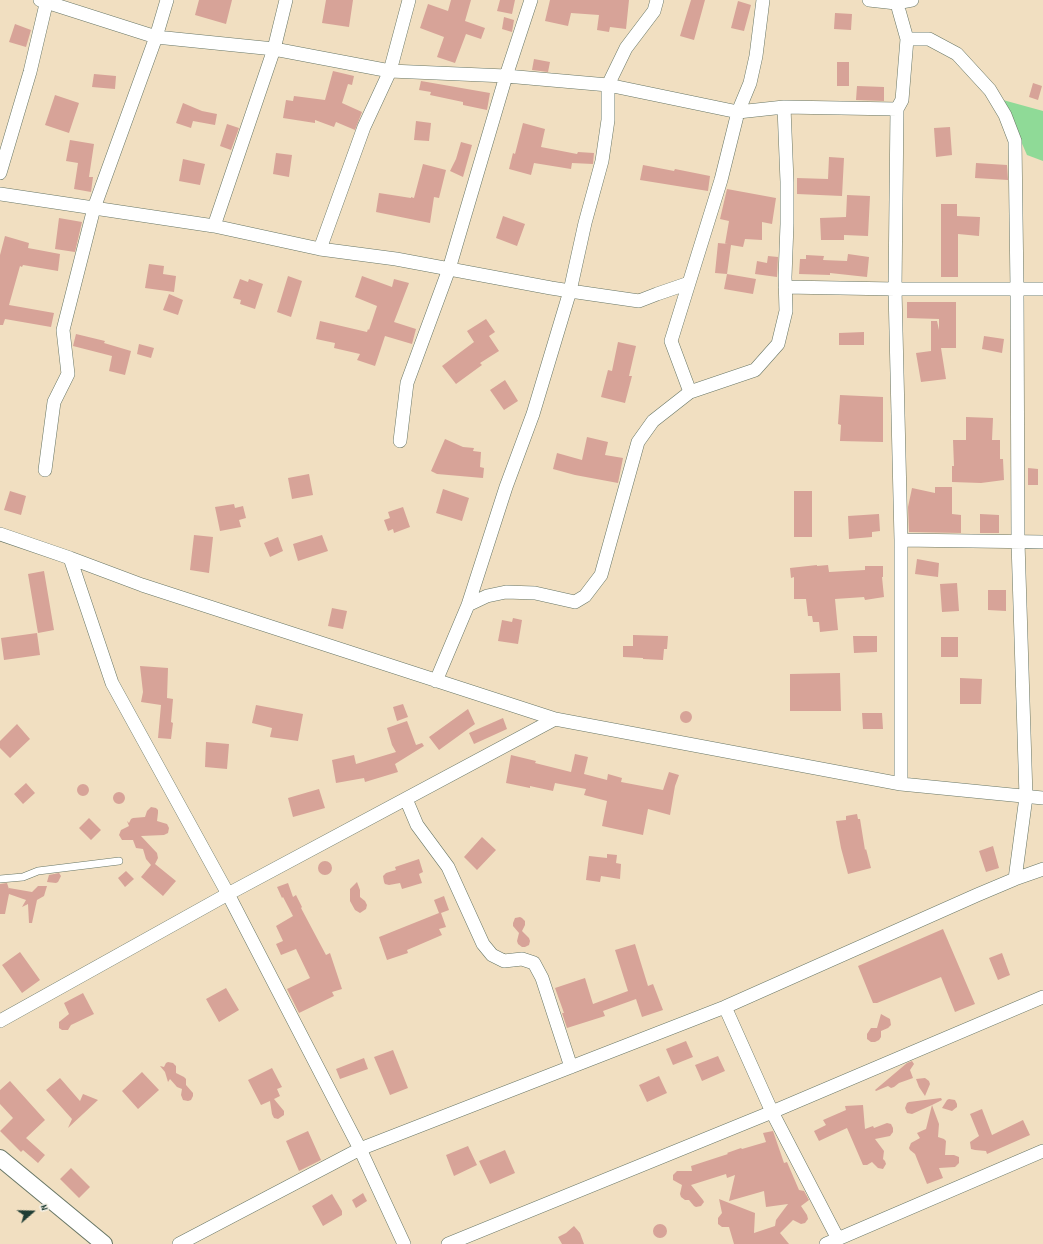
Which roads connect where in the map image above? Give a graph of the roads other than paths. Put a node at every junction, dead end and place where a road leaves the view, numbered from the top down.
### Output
1 (44, 0) edge
2 (167, 0) edge
3 (286, 0) edge
4 (409, 0) edge
5 (531, 0) edge
6 (657, 0) edge
7 (762, 0) edge
8 (869, 0) edge
9 (912, 0) edge
10 (896, 1) edge
11 (156, 37) junction
12 (907, 39) junction
13 (274, 49) junction
14 (390, 71) junction
15 (506, 76) junction
16 (608, 85) junction
17 (784, 107) junction
18 (897, 109) junction
19 (738, 112) junction
20 (0, 173) edge
21 (0, 194) edge
22 (94, 208) junction
23 (214, 226) junction
24 (320, 249) junction
25 (449, 269) junction
26 (689, 283) junction
27 (786, 287) junction
28 (1018, 288) junction
29 (1043, 289) edge
30 (895, 290) junction
31 (570, 291) junction
32 (690, 392) junction
33 (400, 441) dead end
34 (45, 470) dead end
35 (0, 534) edge
36 (901, 540) junction
37 (1018, 542) junction
38 (1043, 542) edge
39 (70, 558) junction
40 (468, 605) junction
41 (436, 681) junction
42 (555, 719) junction
43 (901, 784) junction
44 (1026, 797) junction
45 (1043, 798) edge
46 (406, 799) junction
47 (119, 861) dead end
48 (1043, 869) edge
49 (0, 879) edge
50 (1015, 879) junction
51 (228, 894) junction
52 (1043, 997) edge
53 (725, 1007) junction
54 (0, 1021) edge
55 (571, 1067) junction
56 (772, 1112) junction
57 (360, 1149) junction
58 (1043, 1151) edge
59 (0, 1158) edge
60 (832, 1242) edge
61 (104, 1244) edge
62 (179, 1244) edge
63 (404, 1244) edge
64 (448, 1244) edge

1 - 11 street
1 - 20 street
2 - 11 street
3 - 13 street
4 - 14 street
5 - 15 street
6 - 16 street
7 - 19 street
8 - 10 street
9 - 10 street
10 - 12 street
11 - 13 street
11 - 22 street
12 - 18 street
12 - 28 street
13 - 14 street
13 - 23 street
14 - 15 street
14 - 24 street
15 - 16 street
15 - 25 street
16 - 19 street
16 - 31 street
17 - 18 street
17 - 19 street
17 - 27 street
18 - 30 street
19 - 26 street
21 - 22 street
22 - 23 street
22 - 34 street
23 - 24 street
24 - 25 street
25 - 31 street
25 - 33 street
26 - 31 street
26 - 32 street
27 - 30 street
27 - 32 street
28 - 29 street
28 - 30 street
28 - 37 street
30 - 36 street
31 - 40 street
32 - 40 street
35 - 39 street
36 - 37 street
36 - 43 street
37 - 38 street
37 - 44 street
39 - 41 street
39 - 51 street
40 - 41 street
41 - 42 street
42 - 43 street
42 - 46 street
43 - 44 street
44 - 45 street
44 - 50 street
46 - 51 street
46 - 55 street
47 - 49 lane
48 - 50 street
50 - 53 street
51 - 54 street
51 - 57 street
52 - 56 street
53 - 55 street
53 - 56 street
55 - 57 street
56 - 60 street
56 - 64 street
57 - 62 street
57 - 63 street
58 - 60 street
59 - 61 street

